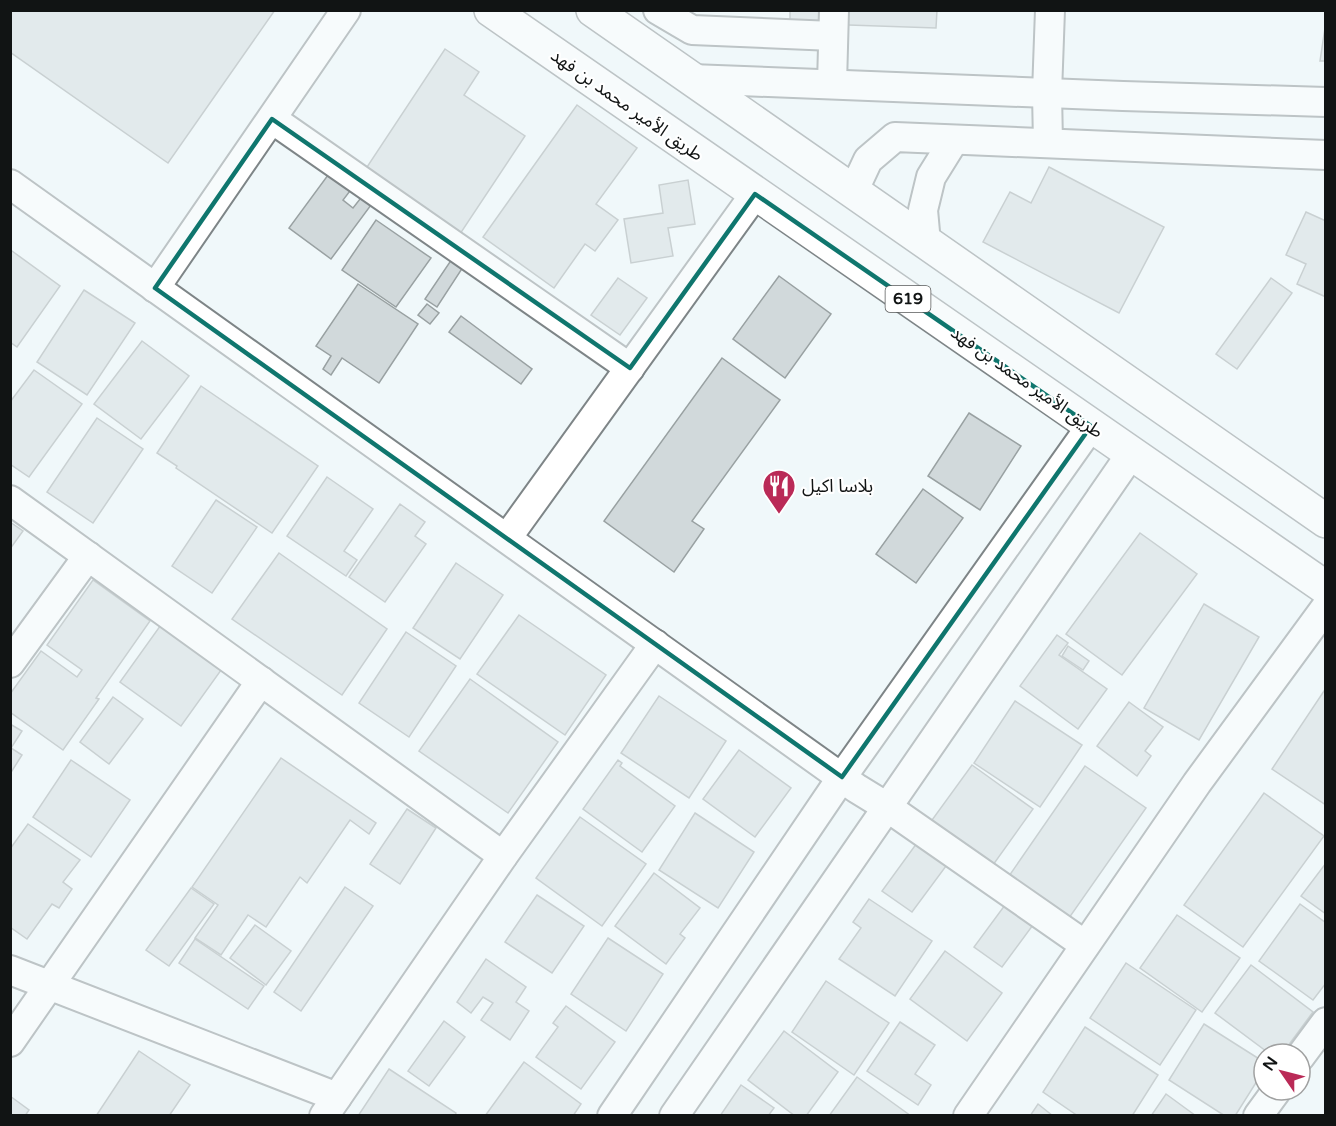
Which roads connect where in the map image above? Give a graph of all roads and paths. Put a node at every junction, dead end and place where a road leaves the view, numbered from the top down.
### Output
1 (346, 10) edge
2 (491, 10) edge
3 (593, 10) edge
4 (658, 10) edge
5 (1050, 10) edge
6 (833, 23) edge
7 (640, 24) edge
8 (691, 79) junction
9 (832, 84) junction
10 (1047, 93) junction
11 (1326, 102) edge
12 (272, 118) junction
13 (954, 140) junction
14 (1048, 143) junction
15 (1326, 155) edge
16 (13, 192) edge
17 (853, 192) junction
18 (755, 194) junction
19 (926, 243) junction
20 (155, 288) junction
21 (630, 368) junction
22 (1091, 426) junction
23 (1131, 454) junction
24 (10, 500) edge
25 (1326, 521) edge
26 (507, 538) junction
27 (88, 556) junction
28 (1326, 588) edge
29 (1326, 607) edge
30 (655, 644) junction
31 (10, 663) edge
32 (261, 681) junction
33 (842, 777) junction
34 (887, 807) junction
35 (503, 856) junction
36 (1085, 945) junction
37 (10, 970) edge
38 (50, 985) junction
39 (1326, 1022) edge
40 (10, 1041) edge
41 (1311, 1042) edge
42 (1268, 1102) edge
43 (331, 1106) edge
44 (612, 1116) edge
45 (675, 1116) edge
46 (968, 1116) edge
47 (1258, 1116) edge

1 - 12 street
2 - 18 highway, طريق الأمير محمد بن فهد / 619
3 - 7 highway
4 - 6 street
5 - 10 street
6 - 9 street
7 - 8 highway
8 - 9 street
8 - 17 highway
9 - 10 street
10 - 11 street
10 - 14 street
12 - 20 street
12 - 21 street
13 - 14 street
13 - 17 street
13 - 19 street
14 - 15 street
16 - 20 street
17 - 19 highway
18 - 21 street
18 - 22 highway, طريق الأمير محمد بن فهد / 619
19 - 25 highway
20 - 26 street
21 - 26 street
22 - 23 highway, طريق الأمير محمد بن فهد / 619
22 - 33 street
23 - 28 highway, طريق الأمير محمد بن فهد / 619
23 - 34 street
24 - 27 street
26 - 30 street
27 - 31 street
27 - 32 street
29 - 36 street
30 - 33 street
30 - 35 street
32 - 35 street
32 - 38 street
33 - 34 street
33 - 44 street
34 - 36 street
34 - 45 street
35 - 43 street
36 - 46 street
37 - 38 street
38 - 40 street
38 - 43 street
39 - 41 street
42 - 47 street

